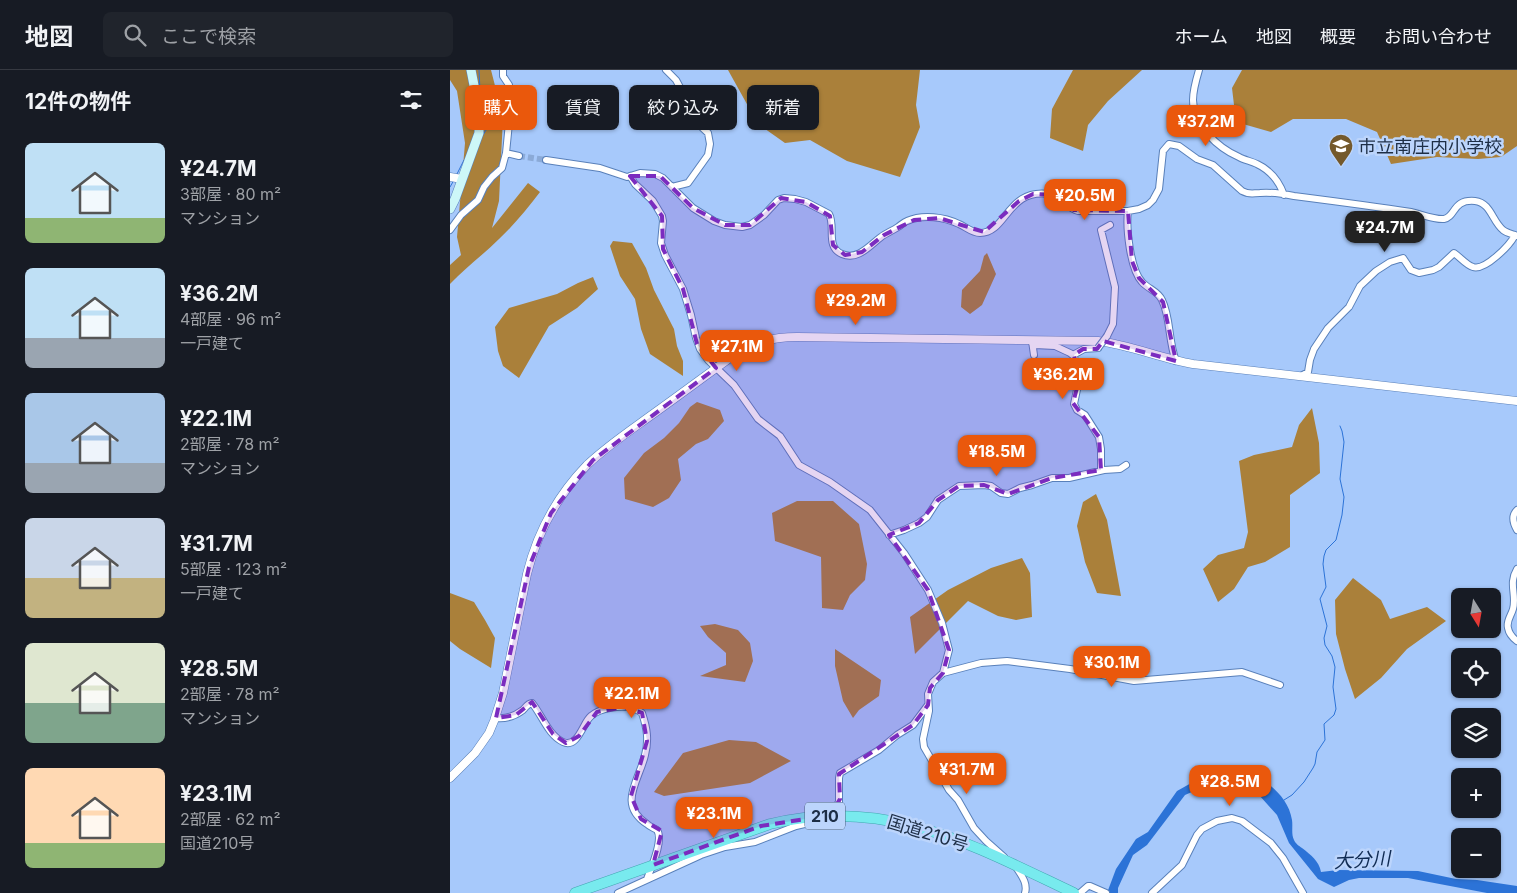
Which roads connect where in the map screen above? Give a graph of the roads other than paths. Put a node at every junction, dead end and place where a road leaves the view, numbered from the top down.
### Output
1 (471, 70) edge
2 (503, 70) edge
3 (666, 70) edge
4 (1199, 70) edge
5 (506, 153) junction
6 (519, 156) tunnel mouth
7 (546, 160) tunnel mouth
8 (630, 176) junction
9 (450, 177) edge
10 (462, 180) junction
11 (672, 187) junction
12 (1284, 195) junction
13 (450, 209) edge
14 (1128, 211) junction
15 (1110, 225) dead end
16 (450, 230) edge
17 (1516, 235) edge
18 (1032, 341) junction
19 (1034, 355) dead end
20 (1073, 355) junction
21 (1176, 360) junction
22 (717, 368) junction
23 (1301, 376) junction
24 (1517, 401) edge
25 (1126, 465) dead end
26 (1101, 470) junction
27 (1517, 510) edge
28 (1517, 530) edge
29 (889, 534) junction
30 (1517, 569) edge
31 (1517, 641) edge
32 (942, 673) junction
33 (1280, 685) dead end
34 (928, 705) junction
35 (496, 718) junction
36 (450, 778) edge
37 (824, 816) junction
38 (653, 865) junction
39 (1014, 865) junction
40 (647, 879) junction
41 (575, 893) edge
42 (618, 893) edge
43 (1025, 893) edge
44 (1076, 893) edge
45 (1106, 893) edge
46 (1152, 893) edge
47 (1303, 893) edge

1 - 10 main road
2 - 5 street
3 - 11 street
4 - 12 street
5 - 6 street
5 - 16 street
7 - 8 street
8 - 11 street
8 - 22 street
9 - 10 street
10 - 13 main road
11 - 14 street
12 - 14 street
12 - 17 street
14 - 21 street
15 - 20 street, bridge
17 - 23 street
18 - 19 street
18 - 20 street
18 - 21 street
18 - 22 street
20 - 26 street
21 - 23 street
22 - 29 street
22 - 35 street
23 - 24 street
25 - 26 street
26 - 29 street
27 - 28 street
29 - 32 street
30 - 31 street
32 - 33 street
32 - 34 street
34 - 37 street
34 - 39 street
35 - 36 street
35 - 38 street
37 - 38 highway, 国道210号 / 210
37 - 39 highway, 国道210号 / 210
37 - 40 street
38 - 40 street
38 - 41 highway, 国道210号 / 210
39 - 43 street
39 - 44 highway, 国道210号 / 210
40 - 42 street
44 - 45 street
46 - 47 street

